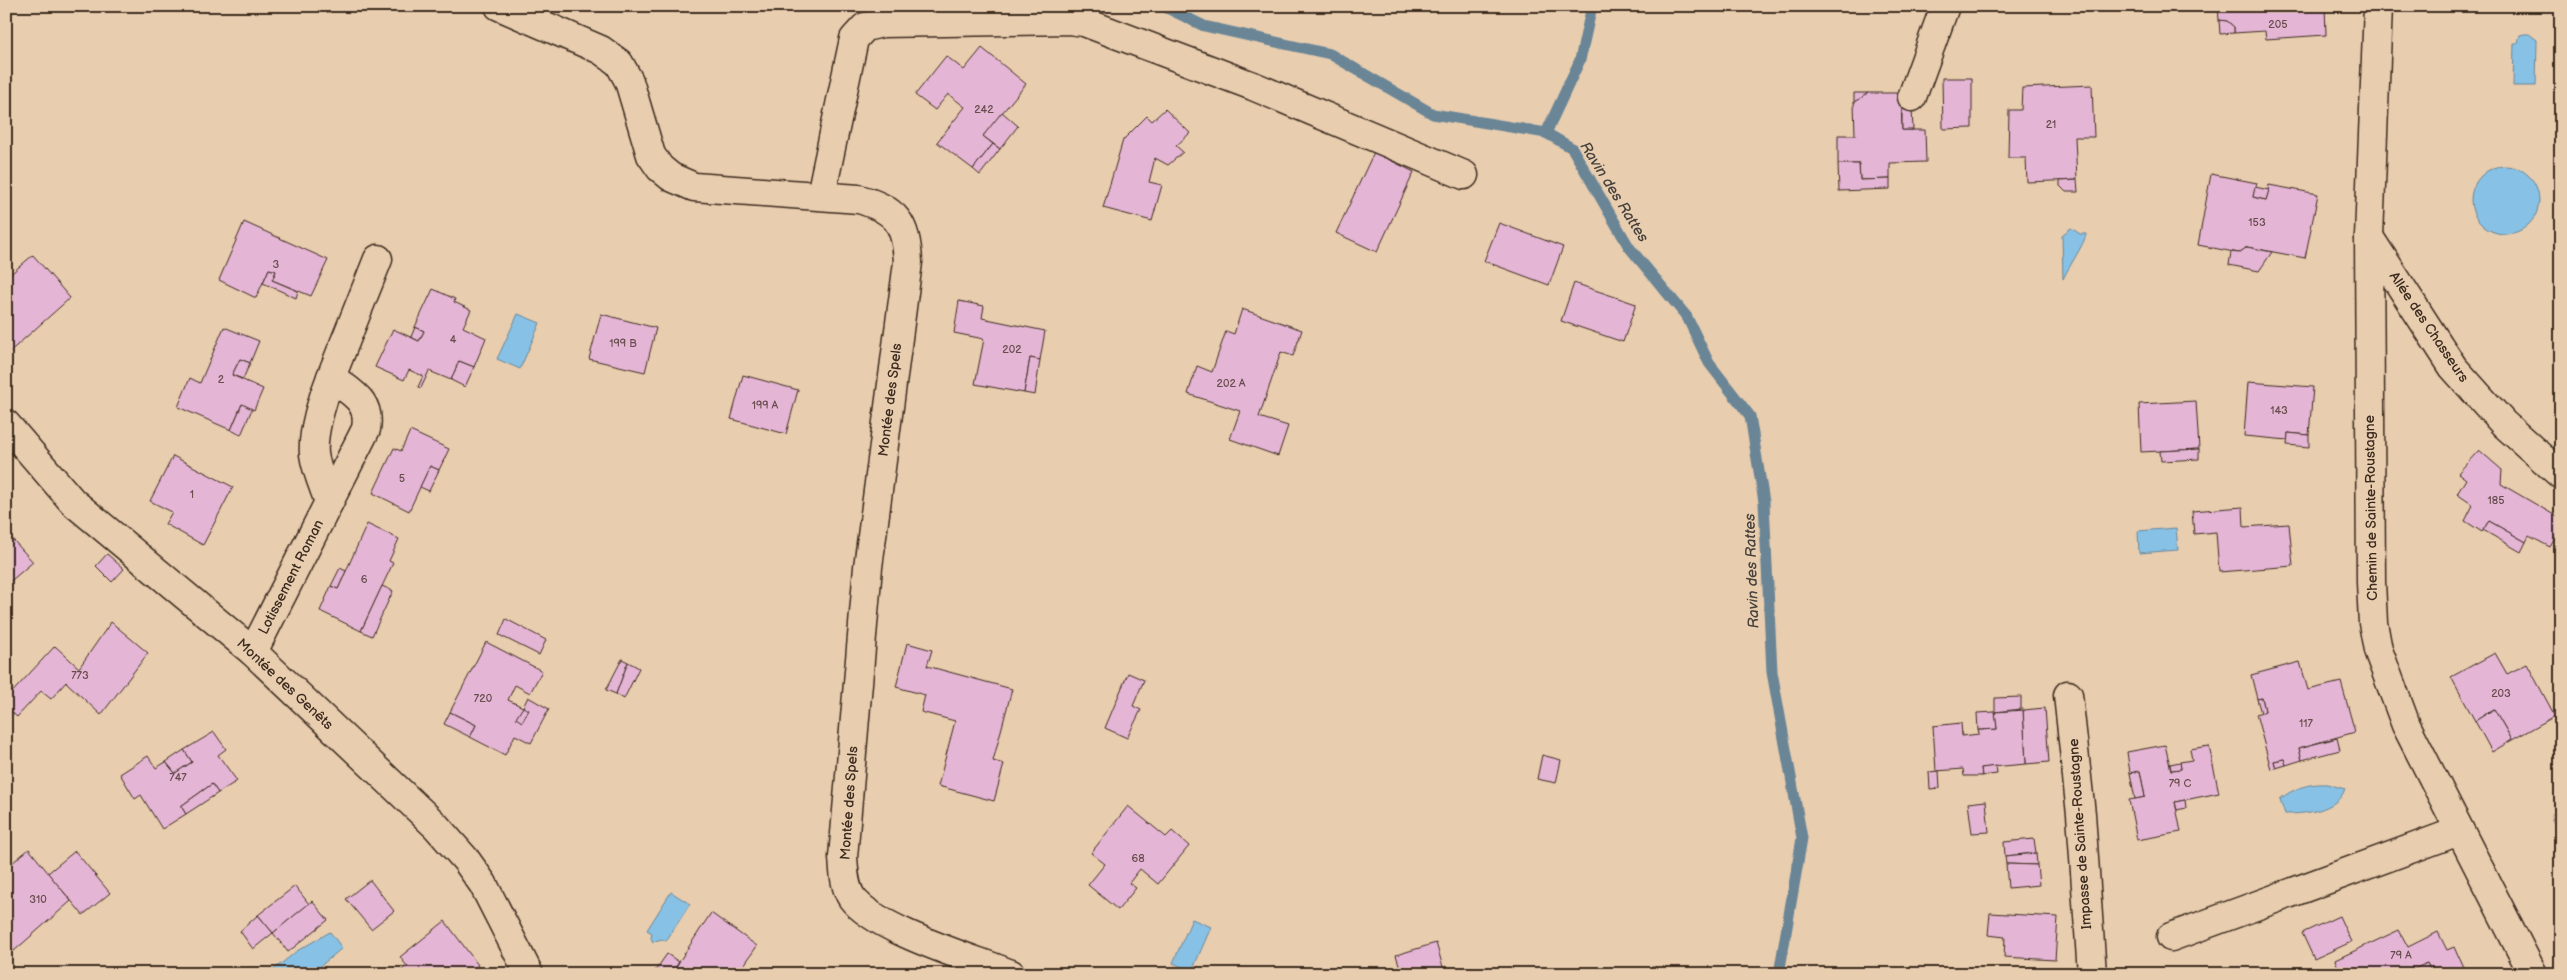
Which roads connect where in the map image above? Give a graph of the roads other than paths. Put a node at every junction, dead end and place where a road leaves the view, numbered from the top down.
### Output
1 (499, 6) edge
2 (1945, 6) edge
3 (2378, 6) edge
4 (1912, 97) dead end
5 (1464, 176) dead end
6 (821, 195) junction
7 (2369, 237) junction
8 (378, 259) dead end
9 (331, 377) junction
10 (6, 424) edge
11 (2561, 475) edge
12 (329, 502) junction
13 (254, 652) junction
14 (2068, 695) dead end
15 (2459, 831) junction
16 (2171, 937) dead end
17 (529, 974) edge
18 (1011, 974) edge
19 (2092, 974) edge
20 (2533, 974) edge

1 - 6 street, Montée des Spels
2 - 4 street
3 - 7 street, Chemin de Sainte-Roustagne
5 - 6 street
6 - 18 street, Montée des Spels
7 - 11 street, Allée des Chasseurs
7 - 15 street, Chemin de Sainte-Roustagne
8 - 9 street, Lotissement Roman
9 - 12 street, Lotissement Roman
9 - 12 street, Lotissement Roman
10 - 13 street, Montée des Genêts
12 - 13 street, Lotissement Roman
13 - 17 street, Montée des Genêts
14 - 19 street, Impasse de Sainte-Roustagne
15 - 16 street
15 - 20 street, Chemin de Sainte-Roustagne

